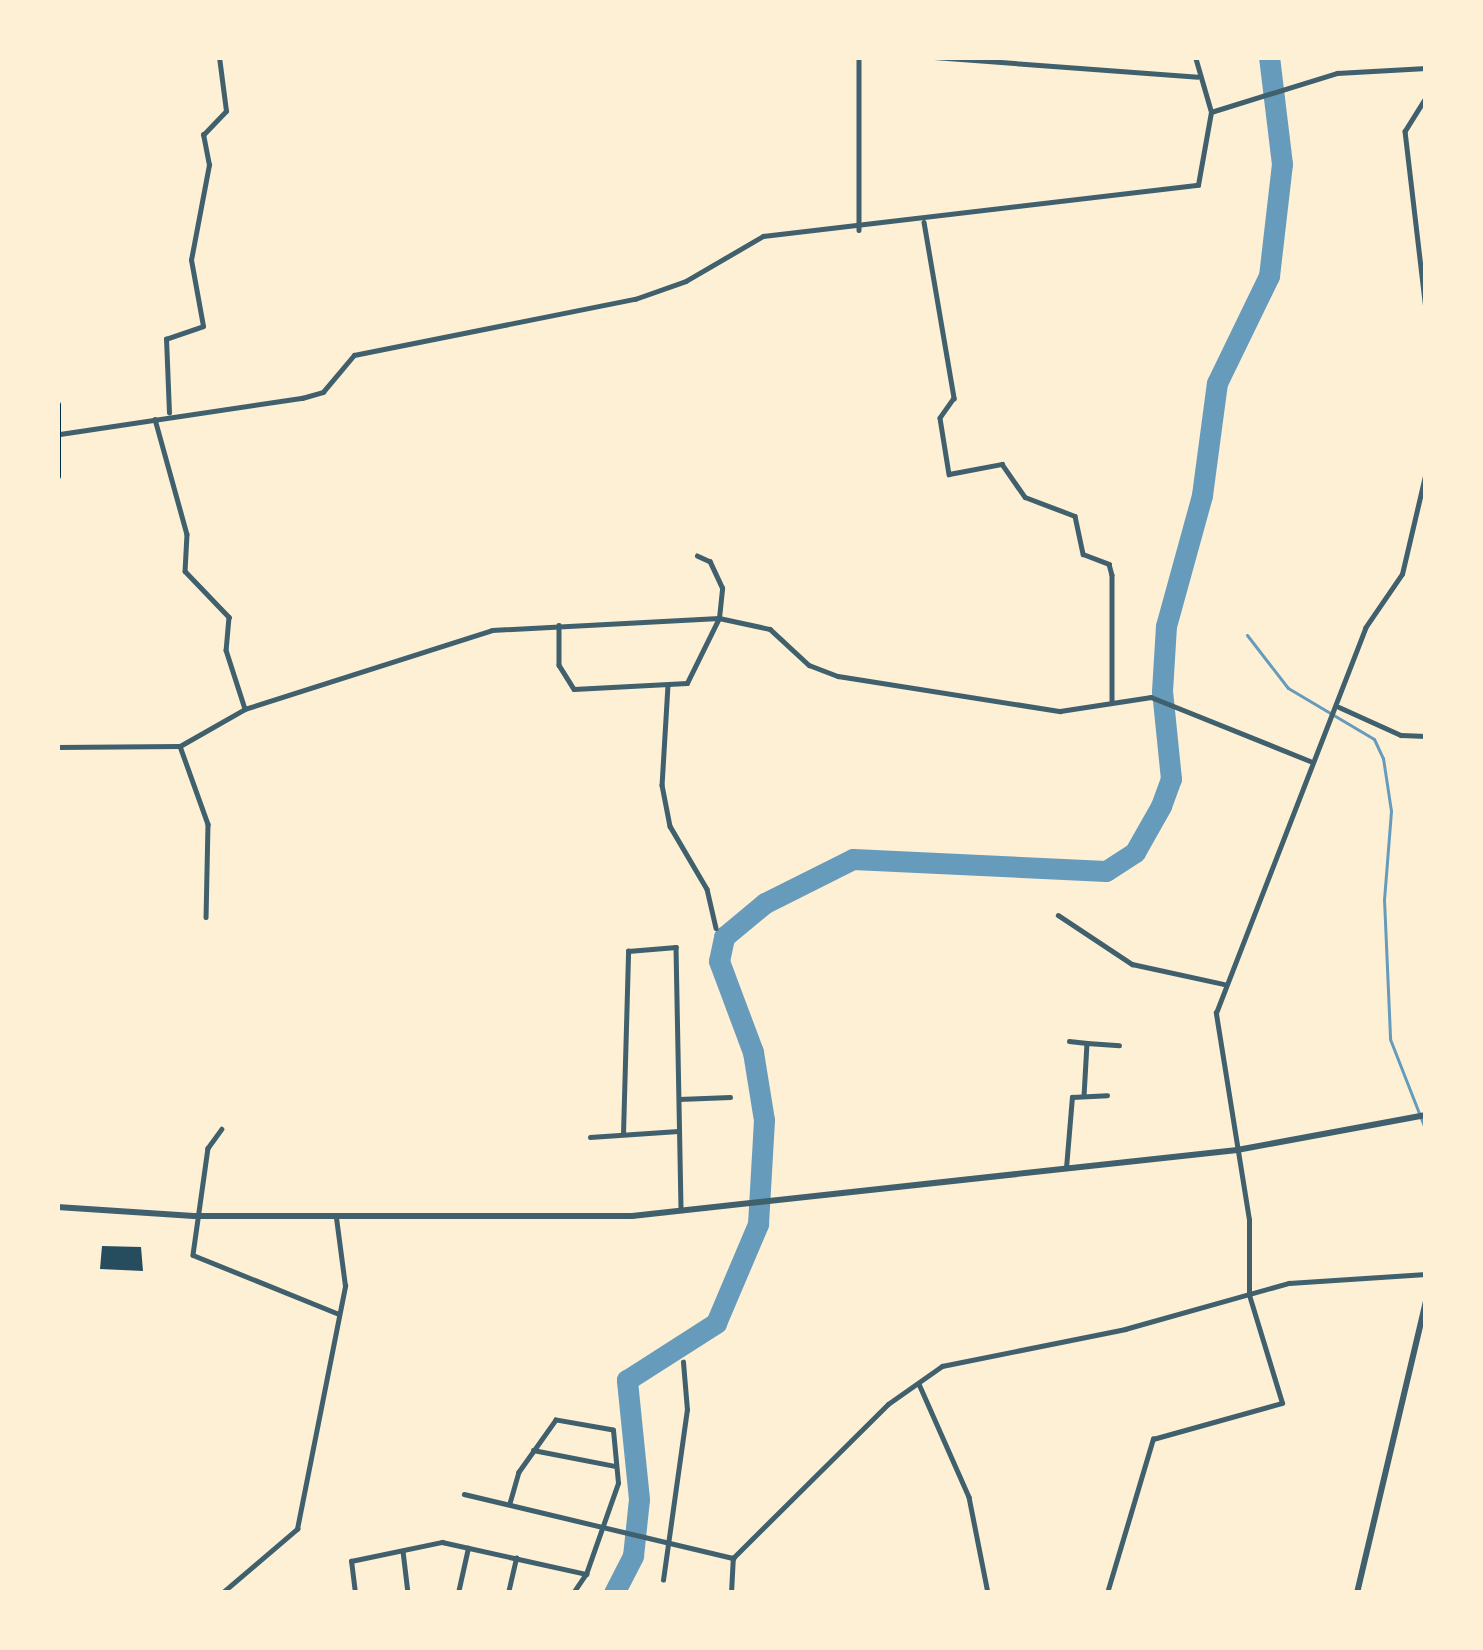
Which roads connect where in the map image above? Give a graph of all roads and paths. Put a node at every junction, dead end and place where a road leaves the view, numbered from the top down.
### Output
1 (219, 57) edge
2 (859, 57) edge
3 (934, 57) edge
4 (1195, 57) edge
5 (1426, 68) edge
6 (1198, 76) junction
7 (1426, 98) edge
8 (1211, 112) junction
9 (924, 222) junction
10 (859, 230) junction
11 (1426, 310) edge
12 (57, 404) edge
13 (169, 413) junction
14 (155, 419) junction
15 (57, 434) edge
16 (1426, 472) edge
17 (57, 476) edge
18 (697, 556) dead end
19 (719, 618) junction
20 (559, 626) junction
21 (668, 685) junction
22 (1112, 700) junction
23 (1340, 707) junction
24 (245, 709) junction
25 (1426, 736) edge
26 (180, 746) junction
27 (57, 747) edge
28 (1310, 761) junction
29 (1058, 915) dead end
30 (206, 917) dead end
31 (716, 928) dead end
32 (1224, 984) junction
33 (1069, 1040) dead end
34 (1087, 1043) junction
35 (1119, 1045) dead end
36 (1107, 1095) dead end
37 (1084, 1096) junction
38 (730, 1097) dead end
39 (679, 1099) junction
40 (1426, 1115) edge
41 (222, 1129) dead end
42 (678, 1131) junction
43 (623, 1135) junction
44 (590, 1137) dead end
45 (1237, 1150) junction
46 (1066, 1168) junction
47 (57, 1207) edge
48 (681, 1210) junction
49 (194, 1216) junction
50 (336, 1218) junction
51 (1426, 1274) edge
52 (1250, 1295) junction
53 (1426, 1302) edge
54 (339, 1314) junction
55 (683, 1362) dead end
56 (919, 1384) junction
57 (532, 1450) junction
58 (616, 1466) junction
59 (464, 1494) dead end
60 (510, 1504) junction
61 (600, 1521) junction
62 (669, 1537) junction
63 (468, 1548) junction
64 (403, 1550) junction
65 (516, 1558) junction
66 (733, 1558) junction
67 (586, 1574) junction
68 (663, 1580) dead end
69 (222, 1593) edge
70 (355, 1593) edge
71 (408, 1593) edge
72 (458, 1593) edge
73 (508, 1593) edge
74 (573, 1593) edge
75 (730, 1593) edge
76 (823, 1593) edge
77 (848, 1593) edge
78 (988, 1593) edge
79 (1107, 1593) edge
80 (1357, 1593) edge

1 - 13 street
2 - 10 street
3 - 6 street
4 - 6 street
5 - 8 street
6 - 8 street
7 - 11 street
8 - 9 street
9 - 10 street
9 - 22 street
10 - 13 street
12 - 15 main road
13 - 14 street
14 - 15 street
14 - 24 street
15 - 17 main road
16 - 23 street
18 - 19 street
19 - 20 street
19 - 21 street
19 - 22 street
20 - 21 street
20 - 24 street
21 - 31 street
22 - 28 street
23 - 25 street
23 - 28 street
24 - 26 street
26 - 27 street
26 - 30 street
28 - 32 street
29 - 32 street
32 - 45 street
33 - 34 street
34 - 35 street
34 - 37 street
36 - 37 street
37 - 46 street
38 - 39 street
39 - 42 street
39 - 43 street
40 - 45 street
41 - 49 street
42 - 43 street
42 - 48 street
43 - 44 street
45 - 46 street
45 - 52 street
46 - 48 street
47 - 49 street
48 - 50 street
49 - 50 street
49 - 54 street
50 - 54 street
51 - 52 street
52 - 56 street
52 - 79 street
53 - 80 street
54 - 69 street
55 - 62 street
56 - 66 street
56 - 78 street
57 - 58 street
57 - 58 street
57 - 60 street
58 - 61 street
59 - 60 street
60 - 61 street
61 - 62 street
61 - 67 street
62 - 66 street
62 - 68 street
63 - 64 street
63 - 65 street
63 - 72 street
64 - 70 street
64 - 71 street
65 - 67 street
65 - 73 street
66 - 75 street
67 - 74 street
76 - 77 street

